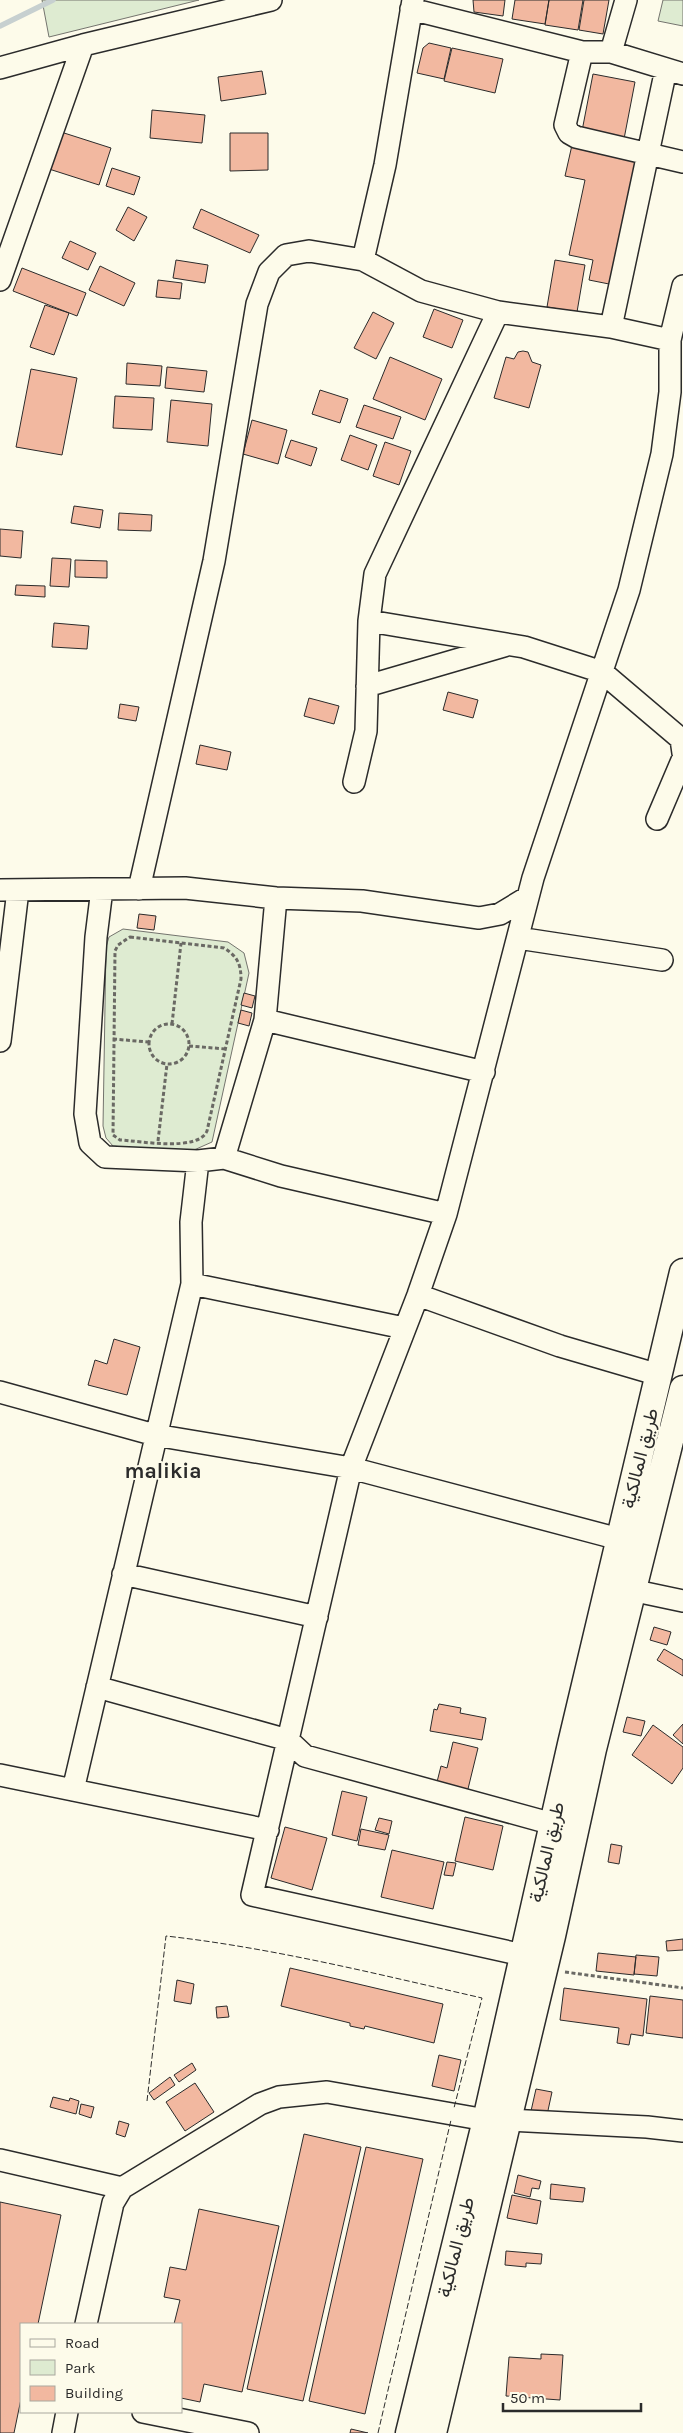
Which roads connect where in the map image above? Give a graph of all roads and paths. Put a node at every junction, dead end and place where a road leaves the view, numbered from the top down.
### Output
1 (271, 0) edge
2 (626, 0) edge
3 (412, 5) edge
4 (83, 45) junction
5 (582, 52) junction
6 (611, 52) junction
7 (0, 68) edge
8 (674, 72) edge
9 (646, 155) junction
10 (683, 162) edge
11 (363, 260) junction
12 (0, 280) edge
13 (683, 286) edge
14 (498, 312) junction
15 (611, 328) junction
16 (670, 340) junction
17 (369, 621) junction
18 (510, 645) junction
19 (602, 672) junction
20 (367, 686) junction
21 (683, 753) edge
22 (683, 758) edge
23 (354, 782) dead end
24 (658, 818) dead end
25 (102, 889) junction
26 (139, 889) junction
27 (9, 890) edge
28 (528, 897) junction
29 (276, 898) junction
30 (518, 938) junction
31 (181, 943) junction
32 (662, 960) dead end
33 (265, 1020) junction
34 (172, 1024) junction
35 (113, 1039) junction
36 (0, 1041) edge
37 (148, 1042) junction
38 (189, 1046) junction
39 (226, 1049) junction
40 (167, 1064) junction
41 (484, 1072) junction
42 (158, 1142) junction
43 (224, 1158) junction
44 (198, 1161) junction
45 (446, 1214) junction
46 (683, 1272) edge
47 (192, 1284) junction
48 (418, 1295) junction
49 (404, 1328) junction
50 (659, 1375) junction
51 (683, 1389) edge
52 (0, 1392) edge
53 (155, 1435) junction
54 (675, 1453) edge
55 (351, 1468) junction
56 (619, 1539) junction
57 (123, 1574) junction
58 (631, 1590) junction
59 (683, 1601) edge
60 (316, 1617) junction
61 (97, 1687) junction
62 (288, 1740) junction
63 (582, 1746) junction
64 (0, 1775) edge
65 (73, 1790) junction
66 (553, 1824) junction
67 (268, 1830) junction
68 (534, 1940) junction
69 (544, 1970) junction
70 (683, 1988) edge
71 (497, 2120) junction
72 (683, 2132) edge
73 (0, 2160) edge
74 (122, 2188) junction
75 (86, 2323) edge
76 (68, 2413) edge
77 (148, 2413) edge
78 (63, 2433) edge
79 (248, 2433) edge
80 (409, 2433) edge
81 (433, 2433) edge

1 - 4 street
2 - 6 street
3 - 5 street
3 - 11 street
4 - 7 street
4 - 12 street
5 - 6 street
5 - 9 street
6 - 8 street
8 - 9 street
9 - 10 street
9 - 15 street
11 - 14 street
11 - 26 street
13 - 16 street
14 - 15 street
14 - 17 street
15 - 16 street
16 - 19 street
17 - 18 street
17 - 20 street
18 - 19 street
18 - 20 street
19 - 21 street
19 - 28 street
20 - 23 street
22 - 24 street
25 - 26 street
25 - 27 street
25 - 44 street
26 - 29 street
27 - 36 street
28 - 29 street
28 - 30 street
29 - 33 street
30 - 32 street
30 - 41 street
31 - 34 path
31 - 35 path
31 - 39 path
33 - 41 street
33 - 43 street
34 - 37 path
34 - 38 path
35 - 37 path
35 - 42 path
37 - 40 path
38 - 39 path
38 - 40 path
39 - 42 path
40 - 42 path
41 - 45 street
43 - 44 street
43 - 45 street
44 - 47 street
45 - 48 street
46 - 50 main road, طريق المالكية
47 - 49 street
47 - 53 street
48 - 49 street
48 - 50 street
49 - 55 street
50 - 56 main road, طريق المالكية
51 - 54 main road, طريق المالكية
52 - 53 street
53 - 55 street
53 - 57 street
54 - 58 main road, طريق المالكية
55 - 56 street
55 - 60 street
56 - 63 main road, طريق المالكية
57 - 60 street
57 - 61 street
58 - 59 street
58 - 63 main road, طريق المالكية
60 - 62 street
61 - 62 street
61 - 65 street
62 - 66 street
62 - 67 street
63 - 66 main road, طريق المالكية
63 - 68 main road, طريق المالكية
64 - 65 street
65 - 67 street
66 - 68 main road, طريق المالكية
67 - 68 street
68 - 69 main road, طريق المالكية
68 - 71 main road, طريق المالكية
69 - 70 path
69 - 71 main road, طريق المالكية
71 - 72 street
71 - 74 street
71 - 80 main road, طريق المالكية
71 - 81 main road, طريق المالكية
73 - 74 street
74 - 75 street
76 - 78 street
77 - 79 street

